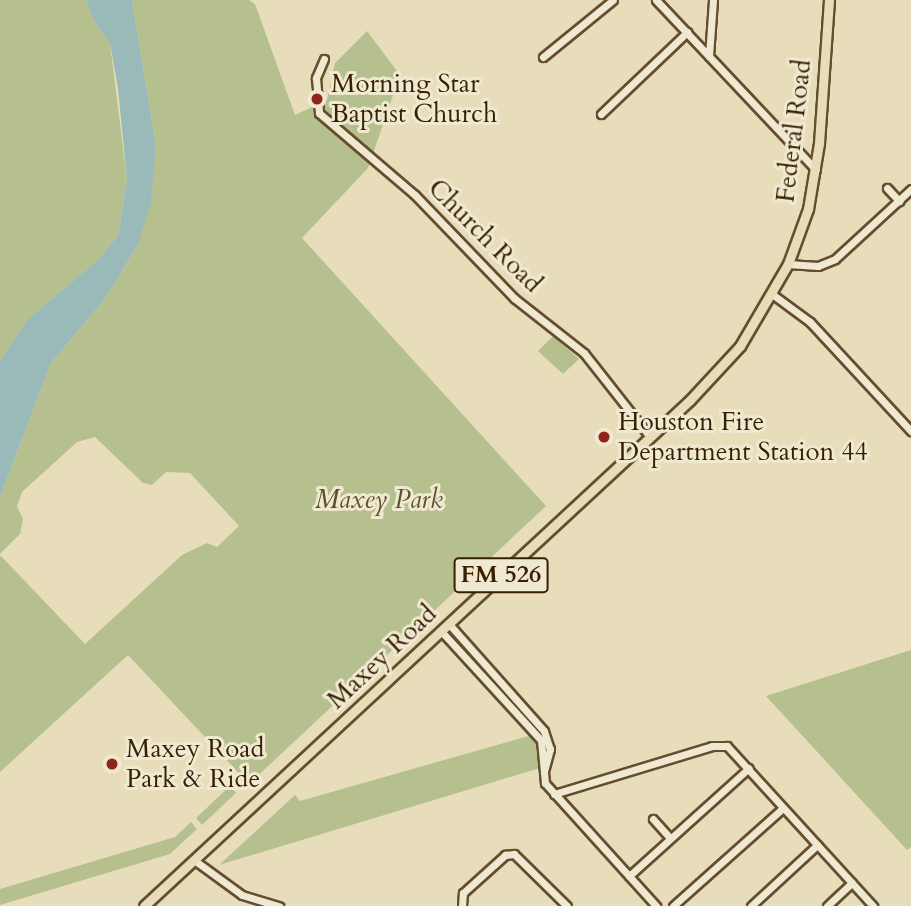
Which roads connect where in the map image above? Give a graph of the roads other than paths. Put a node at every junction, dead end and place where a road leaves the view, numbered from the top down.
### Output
1 (613, 0) edge
2 (656, 0) edge
3 (713, 0) edge
4 (829, 0) edge
5 (687, 32) junction
6 (709, 56) junction
7 (543, 57) dead end
8 (324, 59) dead end
9 (601, 114) dead end
10 (816, 170) junction
11 (887, 188) dead end
12 (911, 189) edge
13 (899, 201) junction
14 (788, 264) junction
15 (772, 295) junction
16 (911, 431) edge
17 (650, 437) junction
18 (445, 627) junction
19 (496, 676) junction
20 (488, 682) junction
21 (749, 768) junction
22 (544, 771) junction
23 (554, 794) junction
24 (783, 808) junction
25 (653, 819) dead end
26 (670, 838) junction
27 (817, 845) junction
28 (194, 860) junction
29 (629, 876) junction
30 (852, 883) junction
31 (144, 906) edge
32 (279, 906) edge
33 (462, 906) edge
34 (567, 906) edge
35 (656, 906) edge
36 (673, 906) edge
37 (751, 906) edge
38 (827, 906) edge
39 (873, 906) edge

1 - 7 street
2 - 5 street
3 - 6 street
4 - 10 main road, Federal Road / FM 526
5 - 6 street
5 - 9 street
6 - 10 street
8 - 17 street, Church Road
10 - 14 main road, Federal Road / FM 526
11 - 13 street
12 - 13 street
13 - 14 street
14 - 15 main road, Maxey Road / FM 526
15 - 16 street
15 - 17 main road, Maxey Road / FM 526
17 - 18 main road, Maxey Road / FM 526
18 - 19 street
18 - 20 street
18 - 28 main road, Maxey Road / FM 526
19 - 20 street
19 - 22 street
20 - 22 street
21 - 23 street
21 - 24 street
21 - 26 street
22 - 23 street
23 - 29 street
24 - 27 street
24 - 36 street
25 - 26 street
26 - 29 street
27 - 30 street
27 - 37 street
28 - 31 main road, Maxey Road / FM 526
28 - 32 street
29 - 35 street
30 - 38 street
30 - 39 street
33 - 34 street

